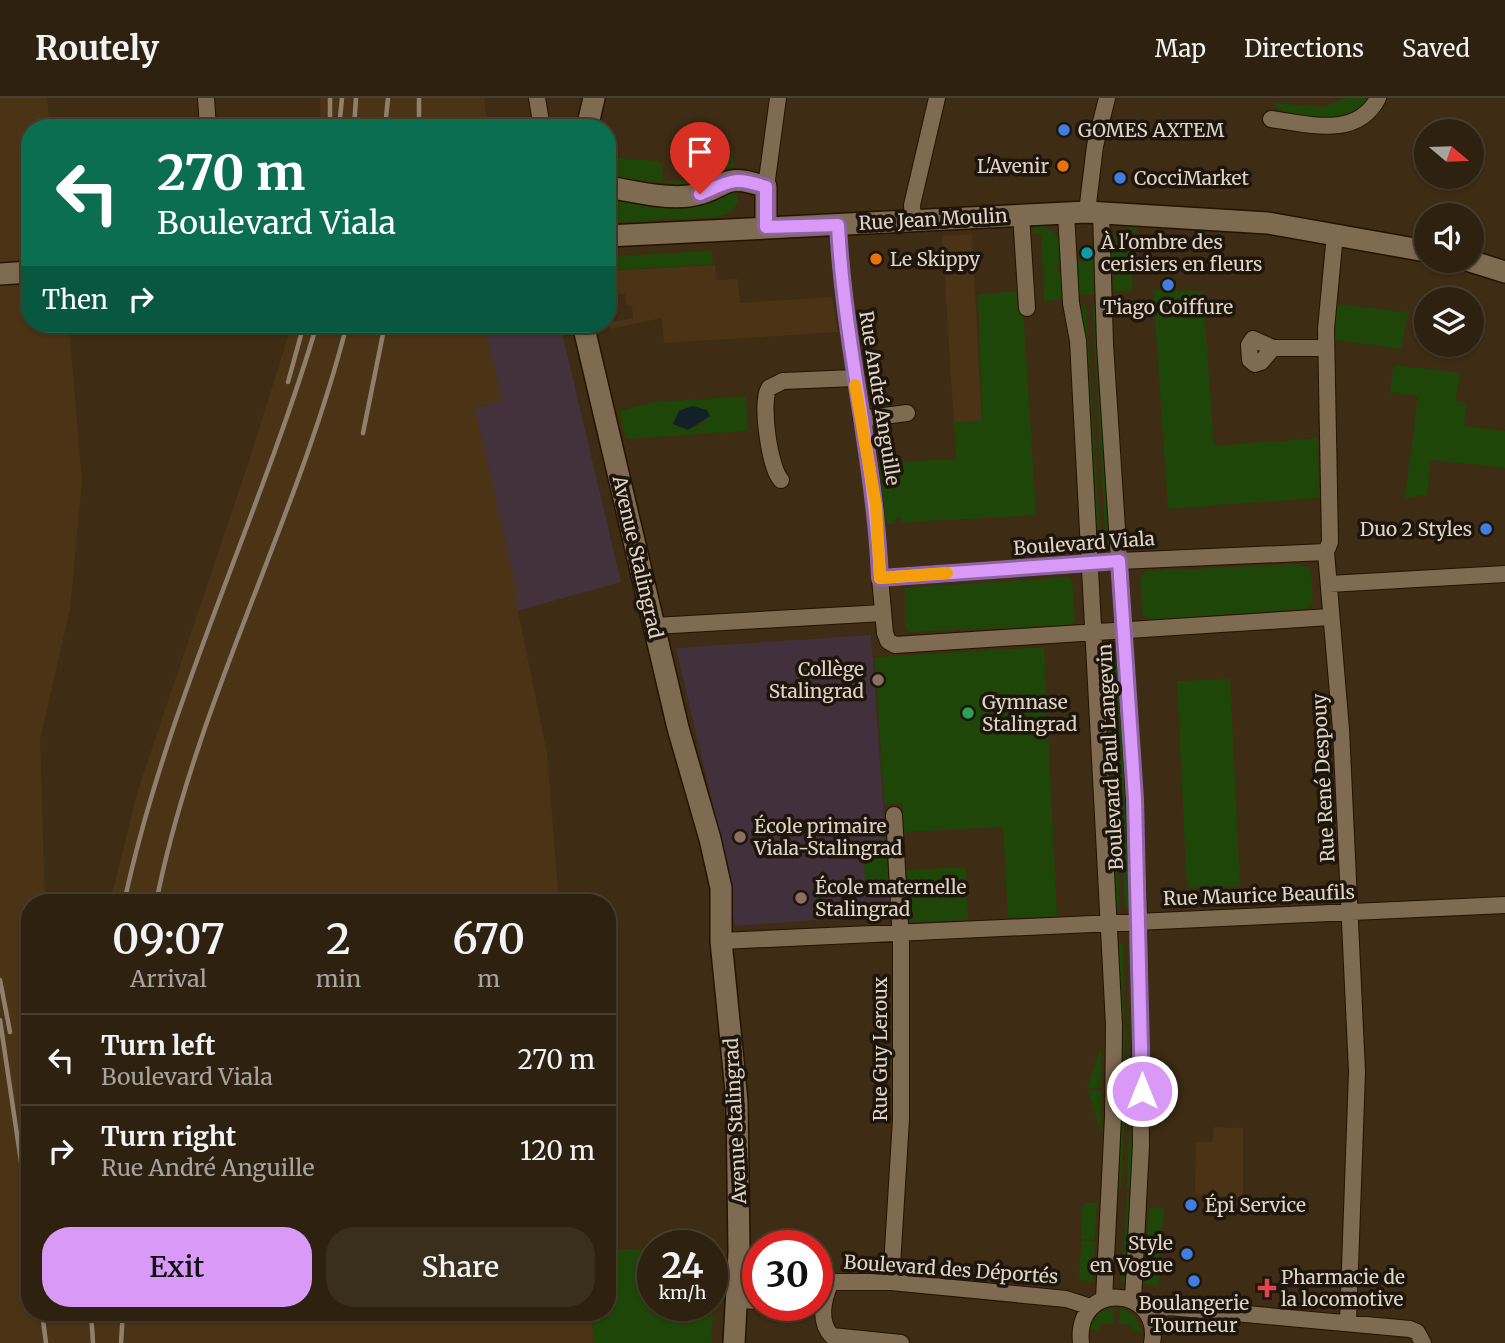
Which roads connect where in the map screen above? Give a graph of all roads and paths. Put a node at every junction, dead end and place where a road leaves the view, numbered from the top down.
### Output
1 (206, 98) edge
2 (537, 98) edge
3 (594, 98) edge
4 (778, 98) edge
5 (937, 98) edge
6 (1107, 98) edge
7 (1378, 98) edge
8 (207, 119) edge
9 (540, 119) edge
10 (589, 119) edge
11 (1271, 119) dead end
12 (766, 187) junction
13 (616, 188) edge
14 (1085, 212) junction
15 (1021, 214) junction
16 (913, 219) junction
17 (838, 225) junction
18 (766, 227) junction
19 (1335, 234) junction
20 (616, 235) edge
21 (1414, 249) edge
22 (1484, 265) edge
23 (1502, 270) edge
24 (21, 273) edge
25 (0, 274) edge
26 (1027, 308) dead end
27 (585, 333) edge
28 (1273, 348) dead end
29 (1326, 348) junction
30 (854, 378) junction
31 (907, 413) dead end
32 (861, 419) junction
33 (782, 480) dead end
34 (1326, 552) junction
35 (1119, 561) junction
36 (1091, 563) junction
37 (1505, 574) edge
38 (880, 578) junction
39 (1329, 584) junction
40 (884, 613) junction
41 (1330, 617) junction
42 (654, 626) junction
43 (1124, 630) junction
44 (1095, 632) junction
45 (894, 815) dead end
46 (1505, 905) edge
47 (1351, 912) junction
48 (1139, 921) junction
49 (1110, 923) junction
50 (901, 932) junction
51 (721, 941) junction
52 (744, 1230) edge
53 (833, 1282) edge
54 (891, 1282) junction
55 (1133, 1300) junction
56 (1098, 1303) junction
57 (1147, 1312) junction
58 (742, 1318) edge
59 (824, 1321) edge
60 (1348, 1322) junction
61 (734, 1343) edge
62 (901, 1343) edge
63 (1080, 1343) edge
64 (1152, 1343) edge
65 (1423, 1343) edge

1 - 8 street
2 - 9 street
3 - 10 street
4 - 12 street
5 - 16 street
6 - 14 street
7 - 11 street
12 - 13 street
12 - 18 street
14 - 15 street, Rue Jean Moulin
14 - 19 street, Rue Jean Moulin
14 - 35 street, Boulevard Paul Langevin
14 - 36 street, Boulevard Paul Langevin
15 - 16 street, Rue Jean Moulin
15 - 26 street
16 - 17 street, Rue Jean Moulin
17 - 18 street, Rue Jean Moulin
17 - 30 street, Rue André Anguille
18 - 20 street, Rue Jean Moulin
19 - 21 street, Rue Jean Moulin
19 - 29 street, Rue René Despouy
22 - 23 street
24 - 25 street
27 - 42 street, Avenue Stalingrad
28 - 29 street
29 - 34 street, Rue René Despouy
30 - 32 street, Rue André Anguille
30 - 33 street
31 - 32 street
32 - 38 street, Rue André Anguille
34 - 35 street, Boulevard Viala
34 - 39 street, Rue René Despouy
35 - 36 street, Boulevard Viala
35 - 43 street, Boulevard Paul Langevin
36 - 38 street, Boulevard Viala
36 - 44 street, Boulevard Paul Langevin
37 - 39 street
38 - 40 street
39 - 41 street, Rue René Despouy
40 - 42 street
40 - 44 street
41 - 43 street
41 - 47 street, Rue René Despouy
42 - 51 street, Avenue Stalingrad
43 - 44 street
43 - 48 street, Boulevard Paul Langevin
44 - 49 street, Boulevard Paul Langevin
45 - 50 street, Rue Guy Leroux
46 - 47 street, Rue Maurice Beaufils
47 - 48 street, Rue Maurice Beaufils
47 - 60 street, Rue René Despouy
48 - 49 street, Rue Maurice Beaufils
48 - 55 street, Boulevard Paul Langevin
49 - 50 street, Rue Maurice Beaufils
49 - 56 street, Boulevard Paul Langevin
50 - 51 street, Rue Maurice Beaufils
50 - 54 street, Rue Guy Leroux
51 - 52 street, Avenue Stalingrad
53 - 54 street, Boulevard des Déportés
54 - 56 street, Boulevard des Déportés
55 - 56 street, Boulevard des Déportés
55 - 57 street
56 - 63 street, Boulevard Paul Langevin
57 - 60 street
57 - 64 street
58 - 61 street, Avenue Stalingrad
59 - 62 street, Boulevard des Déportés
60 - 65 street

